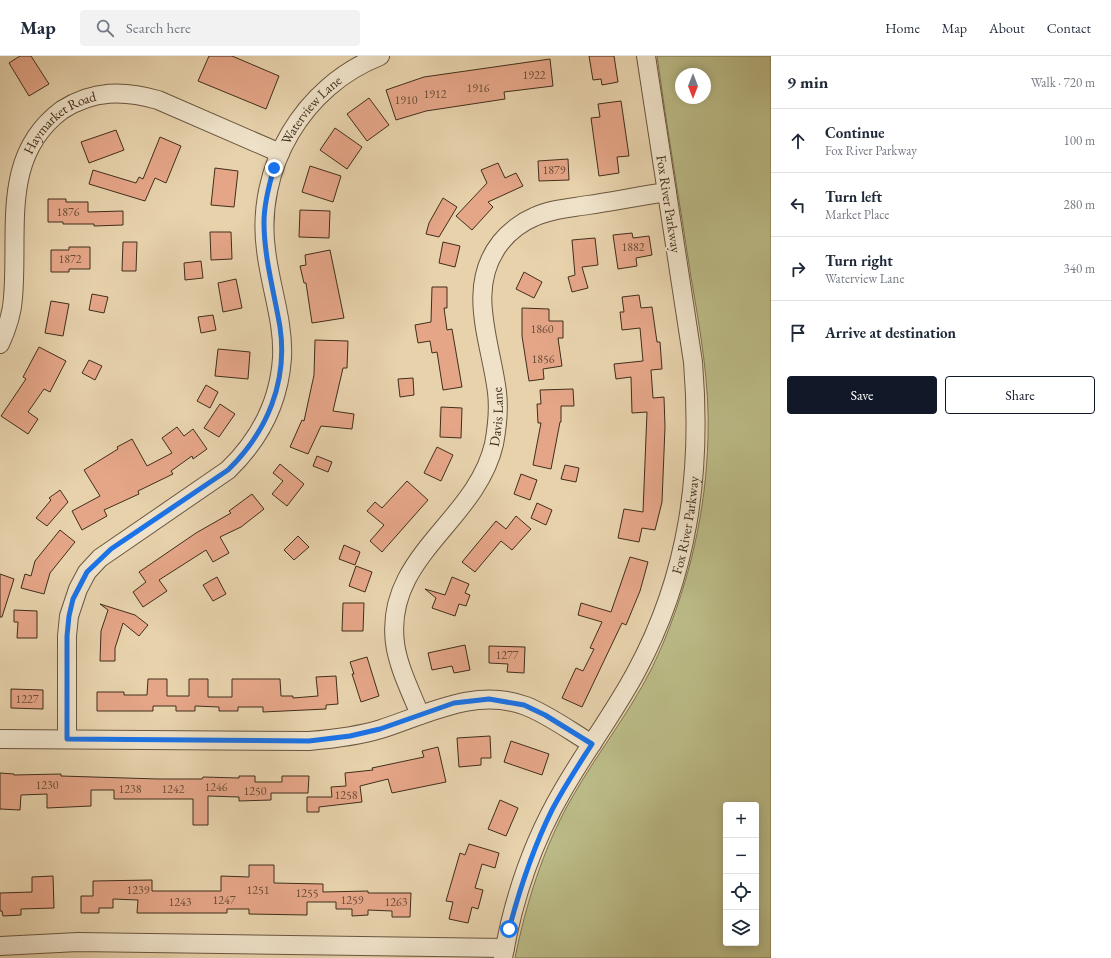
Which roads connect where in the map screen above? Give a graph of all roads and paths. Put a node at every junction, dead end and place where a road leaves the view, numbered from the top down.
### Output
1 (380, 56) edge
2 (646, 56) edge
3 (280, 153) junction
4 (667, 192) junction
5 (0, 344) edge
6 (420, 715) junction
7 (0, 739) edge
8 (67, 739) junction
9 (592, 744) junction
10 (0, 946) edge
11 (504, 953) edge

1 - 3 street, Waterview Lane
2 - 4 street, Fox River Parkway
3 - 5 street, Haymarket Road
3 - 8 street, Waterview Lane
4 - 6 street, Davis Lane
4 - 9 street, Fox River Parkway
6 - 8 street
6 - 9 street
7 - 8 street
9 - 11 street, Fox River Parkway
10 - 11 street

